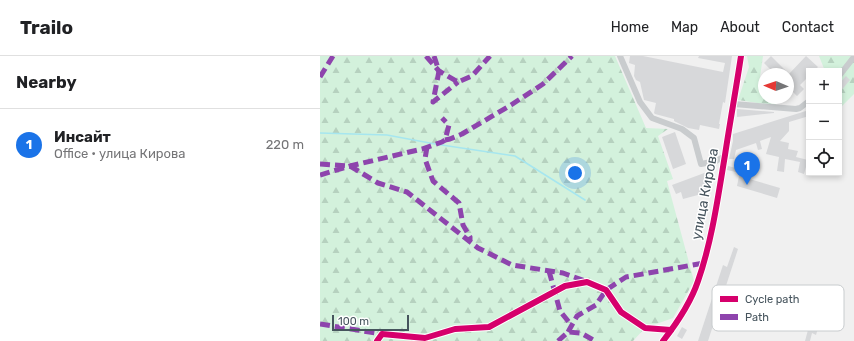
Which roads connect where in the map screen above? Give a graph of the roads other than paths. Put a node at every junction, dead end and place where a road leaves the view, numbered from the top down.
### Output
1 (620, 56) edge
2 (741, 56) edge
3 (854, 57) edge
4 (842, 72) edge
5 (806, 103) edge
6 (734, 104) junction
7 (725, 156) junction
8 (671, 330) junction
9 (377, 341) edge
10 (663, 341) edge

1 - 7 street
2 - 6 street, улица Кирова
3 - 4 street
5 - 6 street
6 - 7 street, улица Кирова
7 - 8 street, улица Кирова
8 - 9 street
8 - 10 street, улица Кирова

